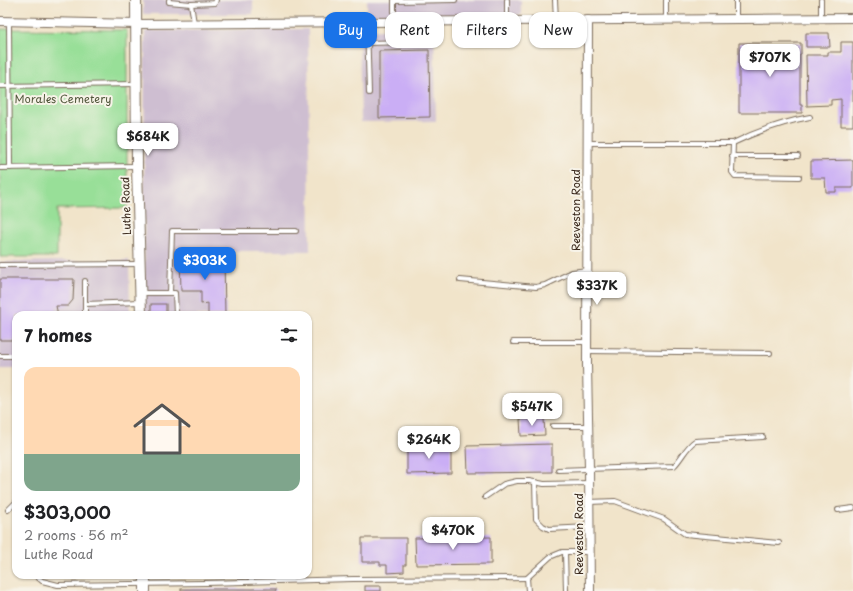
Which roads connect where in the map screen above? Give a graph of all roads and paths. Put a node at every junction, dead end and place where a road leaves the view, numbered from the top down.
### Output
1 (136, 0) edge
2 (169, 0) edge
3 (216, 0) edge
4 (394, 0) edge
5 (455, 0) edge
6 (507, 0) edge
7 (555, 0) edge
8 (666, 0) edge
9 (736, 0) edge
10 (821, 0) edge
11 (191, 4) junction
12 (394, 12) edge
13 (508, 12) edge
14 (556, 12) edge
15 (821, 18) junction
16 (853, 18) edge
17 (736, 19) junction
18 (588, 20) joint
19 (666, 20) junction
20 (4, 22) edge
21 (324, 22) edge
22 (194, 23) junction
23 (137, 24) junction
24 (368, 48) edge
25 (137, 84) junction
26 (0, 86) edge
27 (9, 86) junction
28 (369, 93) dead end
29 (810, 117) dead end
30 (587, 143) junction
31 (732, 143) junction
32 (732, 156) junction
33 (798, 156) dead end
34 (137, 166) junction
35 (0, 168) edge
36 (10, 168) junction
37 (799, 177) dead end
38 (296, 231) dead end
39 (140, 264) junction
40 (0, 265) edge
41 (587, 270) junction
42 (460, 280) dead end
43 (85, 281) dead end
44 (170, 293) junction
45 (141, 297) junction
46 (85, 304) junction
47 (85, 311) edge
48 (141, 311) edge
49 (176, 311) edge
50 (513, 342) dead end
51 (587, 342) junction
52 (587, 351) junction
53 (770, 353) dead end
54 (0, 356) edge
55 (12, 356) edge
56 (553, 426) dead end
57 (588, 426) junction
58 (763, 437) dead end
59 (589, 469) junction
60 (558, 470) dead end
61 (535, 482) junction
62 (589, 483) junction
63 (485, 497) dead end
64 (590, 502) junction
65 (12, 506) edge
66 (853, 508) edge
67 (8, 510) dead end
68 (838, 510) dead end
69 (590, 527) junction
70 (779, 543) dead end
71 (564, 552) junction
72 (590, 552) junction
73 (527, 578) junction
74 (40, 579) edge
75 (145, 583) edge
76 (528, 591) edge
77 (566, 591) edge
78 (590, 591) edge

1 - 23 street, Luthe Road
2 - 11 lane
3 - 11 lane
4 - 5 lane
4 - 12 lane
6 - 13 lane
7 - 14 lane
8 - 19 lane
9 - 17 lane
10 - 15 lane
11 - 22 lane
15 - 16 street
15 - 17 street
17 - 19 street
18 - 19 street
18 - 30 street, Reeveston Road
20 - 23 street
20 - 27 lane
21 - 22 street
22 - 23 street
23 - 25 street, Luthe Road
24 - 28 lane
25 - 27 lane
25 - 34 street, Luthe Road
26 - 27 lane
27 - 36 lane
29 - 31 lane
30 - 31 lane
30 - 41 street, Reeveston Road
31 - 32 lane
32 - 33 lane
32 - 37 lane
34 - 36 lane
34 - 39 street, Luthe Road
35 - 36 lane
38 - 44 lane
39 - 40 lane
39 - 45 street, Luthe Road
41 - 42 lane
41 - 51 street, Reeveston Road
43 - 46 lane
44 - 45 lane
44 - 49 lane
45 - 46 lane
45 - 48 street, Luthe Road
46 - 47 lane
50 - 51 lane
51 - 52 street, Reeveston Road
52 - 53 lane
52 - 57 street, Reeveston Road
54 - 55 lane
56 - 57 lane
57 - 59 street, Reeveston Road
58 - 59 lane
59 - 60 lane
59 - 62 street, Reeveston Road
61 - 62 lane
61 - 63 lane
61 - 69 lane
62 - 64 street, Reeveston Road
64 - 69 street, Reeveston Road
64 - 70 lane
65 - 67 lane
66 - 68 lane
69 - 72 street, Reeveston Road
71 - 72 lane
71 - 73 lane
71 - 77 lane
72 - 78 street, Reeveston Road
73 - 75 lane
73 - 76 lane
74 - 75 lane

